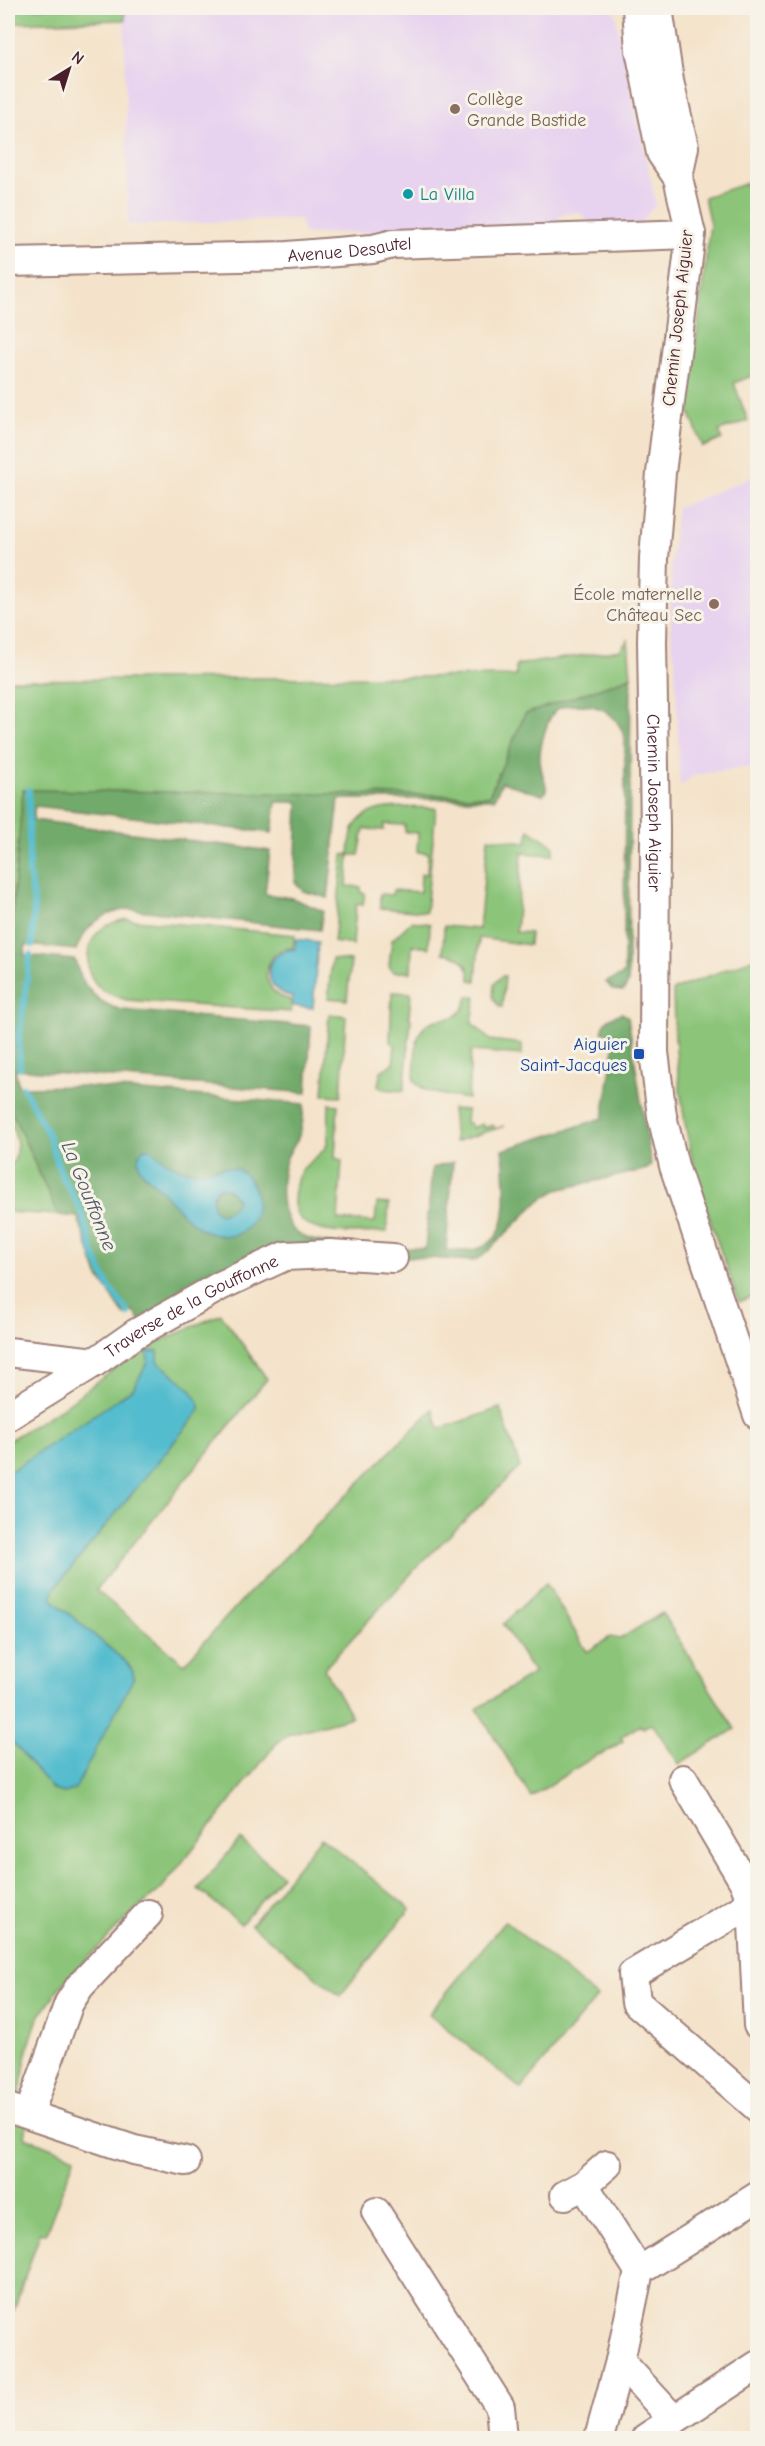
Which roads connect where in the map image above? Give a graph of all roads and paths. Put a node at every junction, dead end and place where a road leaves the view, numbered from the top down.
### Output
1 (637, 8) edge
2 (648, 8) edge
3 (658, 8) edge
4 (678, 178) junction
5 (691, 234) junction
6 (8, 262) edge
7 (393, 1258) dead end
8 (8, 1352) edge
9 (95, 1362) junction
10 (748, 1368) edge
11 (758, 1415) edge
12 (8, 1416) edge
13 (683, 1779) dead end
14 (752, 1903) junction
15 (148, 1914) dead end
16 (758, 2025) edge
17 (758, 2108) edge
18 (18, 2111) edge
19 (186, 2161) dead end
20 (607, 2165) dead end
21 (758, 2196) edge
22 (376, 2212) dead end
23 (639, 2271) junction
24 (620, 2361) junction
25 (758, 2365) edge
26 (674, 2420) junction
27 (502, 2439) edge
28 (599, 2439) edge
29 (646, 2439) edge

1 - 4 street, Chemin Joseph Aiguier
2 - 3 street, Chemin Joseph Aiguier
3 - 4 street, Chemin Joseph Aiguier
4 - 5 street, Chemin Joseph Aiguier
5 - 6 street, Avenue Desautel
5 - 10 street, Chemin Joseph Aiguier
7 - 9 street, Traverse de la Gouffonne
8 - 9 street
9 - 12 street, Traverse de la Gouffonne
10 - 11 street, Chemin Joseph Aiguier
13 - 14 street
14 - 16 street
14 - 17 street
15 - 18 street
18 - 19 street
20 - 23 street
21 - 23 street
22 - 27 street
23 - 24 street
24 - 26 street
24 - 28 street
25 - 26 street
26 - 29 street

